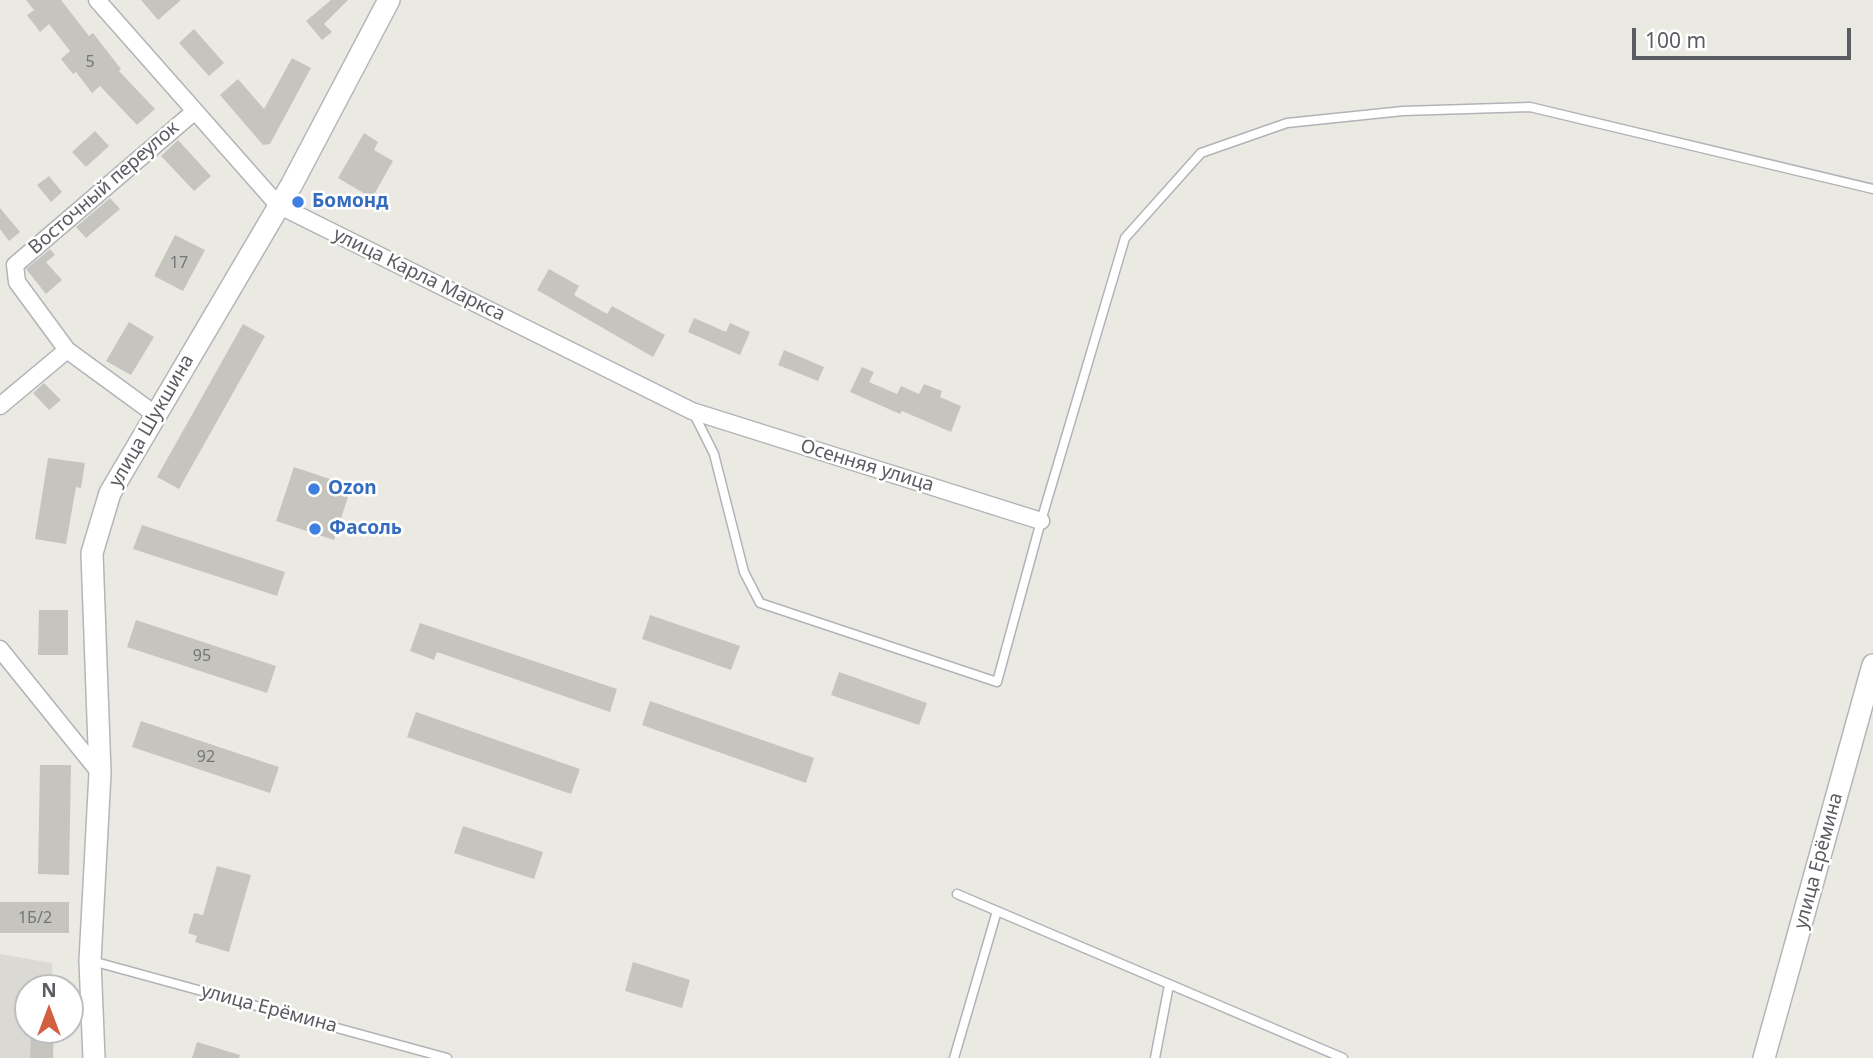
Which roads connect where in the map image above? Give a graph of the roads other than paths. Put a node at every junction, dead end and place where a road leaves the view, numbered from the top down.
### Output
1 (97, 0) edge
2 (389, 0) edge
3 (195, 111) junction
4 (1873, 189) edge
5 (278, 205) junction
6 (67, 350) junction
7 (0, 406) edge
8 (692, 411) junction
9 (156, 415) junction
10 (1041, 520) junction
11 (0, 649) edge
12 (1873, 665) edge
13 (100, 773) junction
14 (957, 894) dead end
15 (997, 911) junction
16 (90, 961) junction
17 (1169, 985) junction
18 (94, 1058) edge
19 (447, 1058) edge
20 (954, 1058) edge
21 (1155, 1058) edge
22 (1343, 1058) edge
23 (1764, 1058) edge

1 - 3 street, улица Карла Маркса
2 - 5 street, улица Шукшина
3 - 5 street, улица Карла Маркса
3 - 6 street, Восточный переулок
4 - 10 lane
5 - 8 street, улица Карла Маркса
5 - 9 street, улица Шукшина
6 - 7 street
6 - 9 street, Восточный переулок
8 - 10 street, Осенняя улица
8 - 10 lane
9 - 13 street, улица Шукшина
11 - 13 street
12 - 23 street, улица Ерёмина
13 - 16 street, улица Шукшина
14 - 15 lane
15 - 17 lane
15 - 20 lane
16 - 18 street, улица Шукшина
16 - 19 lane, улица Ерёмина
17 - 21 lane
17 - 22 lane

